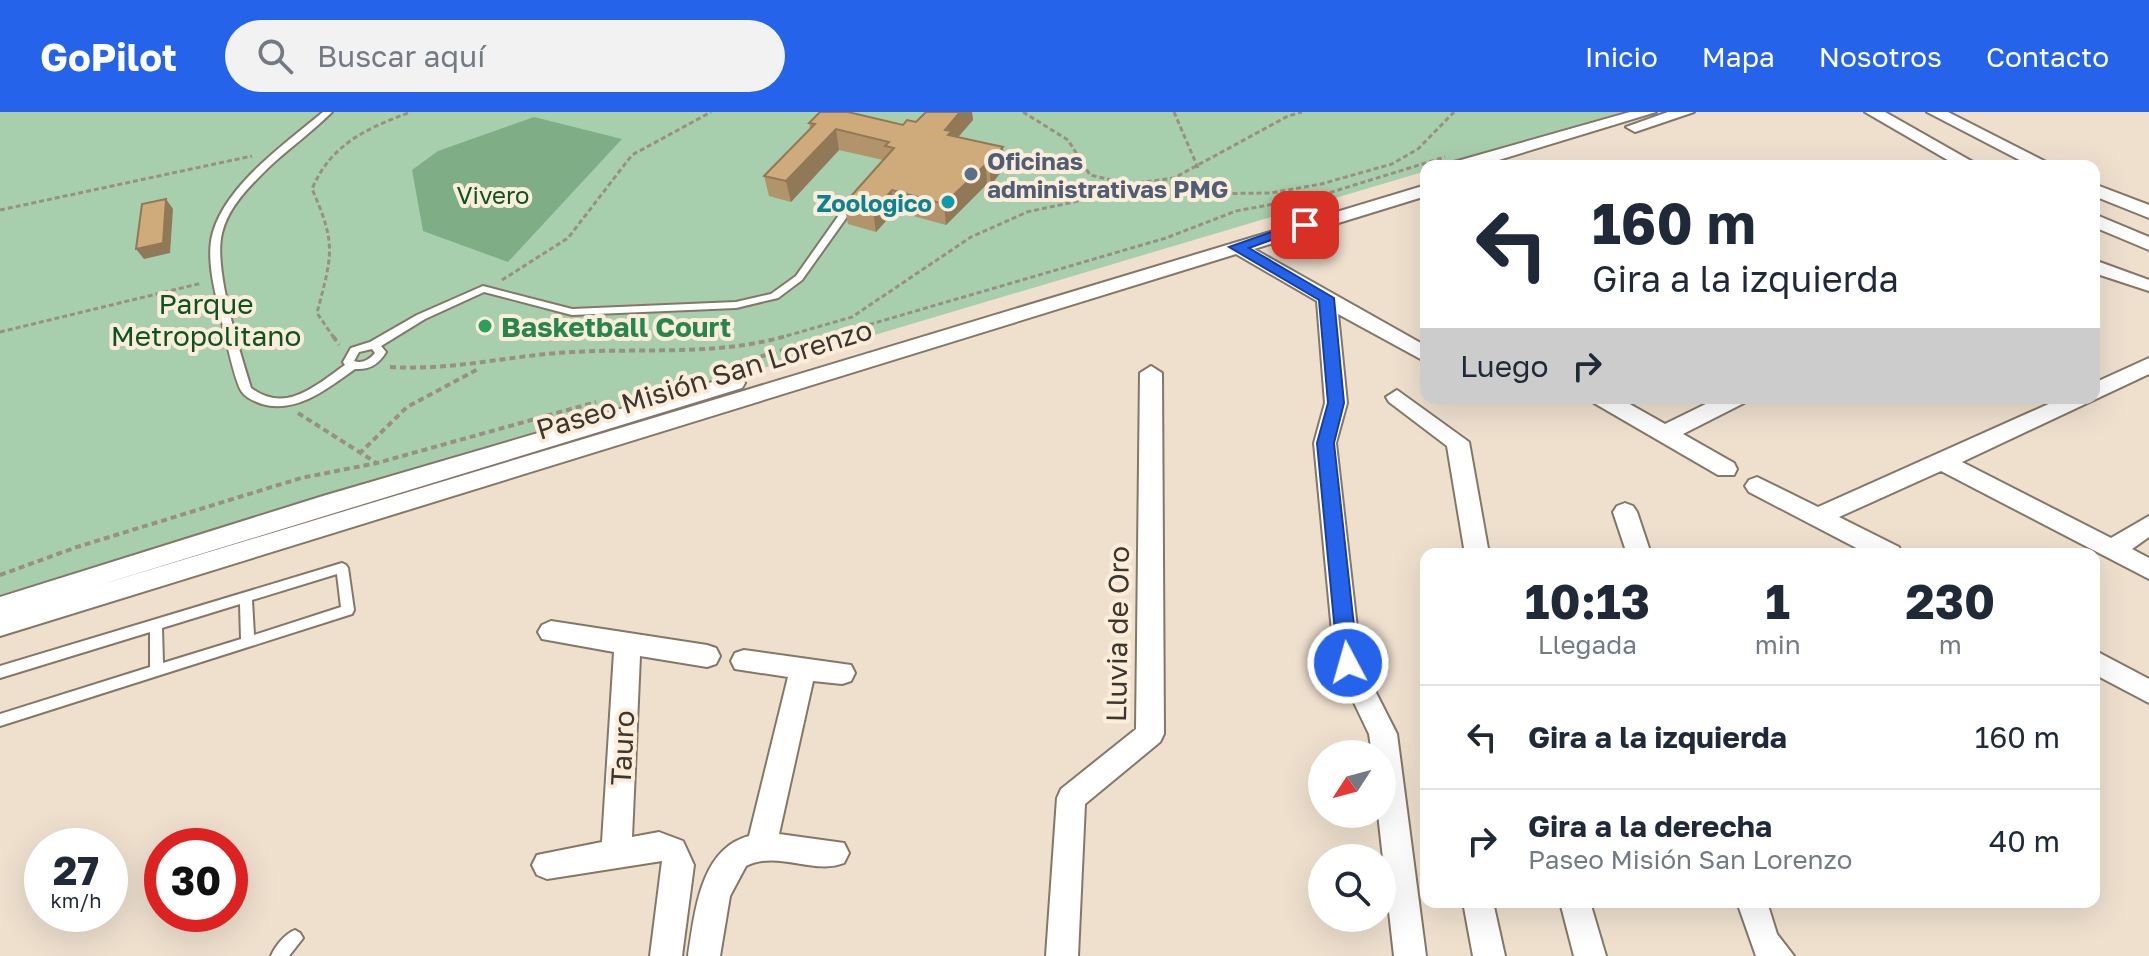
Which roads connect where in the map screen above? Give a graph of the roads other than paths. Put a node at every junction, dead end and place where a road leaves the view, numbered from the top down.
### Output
1 (328, 112) edge
2 (1648, 112) edge
3 (1686, 112) edge
4 (1873, 112) edge
5 (1935, 112) edge
6 (1457, 160) edge
7 (1526, 160) edge
8 (1960, 160) edge
9 (2033, 160) edge
10 (1420, 178) edge
11 (861, 190) edge
12 (1420, 192) edge
13 (2100, 192) edge
14 (2149, 212) edge
15 (2100, 223) edge
16 (2149, 244) edge
17 (1237, 247) junction
18 (2100, 268) edge
19 (2146, 286) dead end
20 (1327, 298) junction
21 (374, 345) junction
22 (1420, 352) edge
23 (352, 359) junction
24 (2149, 365) edge
25 (1151, 373) dead end
26 (2100, 389) edge
27 (1397, 397) dead end
28 (1612, 404) edge
29 (1724, 404) edge
30 (2068, 404) edge
31 (1665, 434) junction
32 (1945, 463) junction
33 (1726, 469) dead end
34 (1757, 486) dead end
35 (1625, 512) dead end
36 (1818, 517) junction
37 (2149, 525) edge
38 (1476, 548) edge
39 (1637, 548) edge
40 (1878, 548) edge
41 (2112, 550) junction
42 (2149, 569) edge
43 (246, 597) junction
44 (0, 607) edge
45 (156, 625) junction
46 (0, 626) edge
47 (551, 632) dead end
48 (248, 642) junction
49 (628, 643) junction
50 (707, 656) dead end
51 (744, 661) dead end
52 (2100, 664) edge
53 (803, 668) junction
54 (157, 671) junction
55 (0, 672) edge
56 (842, 673) dead end
57 (2149, 692) edge
58 (0, 720) edge
59 (761, 848) junction
60 (616, 853) junction
61 (834, 853) dead end
62 (547, 865) dead end
63 (1479, 908) edge
64 (1577, 908) edge
65 (1754, 908) edge
66 (295, 938) dead end
67 (1768, 952) edge
68 (279, 956) edge
69 (666, 956) edge
70 (704, 956) edge
71 (1062, 956) edge
72 (1410, 956) edge
73 (1489, 956) edge
74 (1590, 956) edge

1 - 23 lane
2 - 6 street
3 - 7 street
4 - 8 street
5 - 9 street
10 - 44 street, Paseo Misión San Lorenzo
11 - 21 lane
12 - 17 street, Paseo Misión San Lorenzo
13 - 14 street
15 - 16 street
17 - 20 street
17 - 46 street, Paseo Misión San Lorenzo
18 - 19 street
20 - 22 street
20 - 72 street
21 - 23 lane
21 - 23 lane
24 - 26 street
25 - 71 street, Lluvia de Oro
27 - 38 street
28 - 31 street
29 - 31 street
30 - 32 street
31 - 33 street
32 - 36 street
32 - 41 street
34 - 36 street
35 - 39 street
36 - 40 street
37 - 41 street
41 - 42 street
43 - 45 lane
43 - 48 lane
43 - 48 lane
45 - 54 lane
45 - 55 lane
47 - 49 street
48 - 54 lane
49 - 50 street
49 - 60 street, Tauro
51 - 53 street
52 - 57 street
53 - 56 street
53 - 59 street
54 - 58 lane
59 - 61 street
59 - 70 street
60 - 62 street
60 - 69 street
63 - 73 street
64 - 74 street
65 - 67 street
66 - 68 lane

